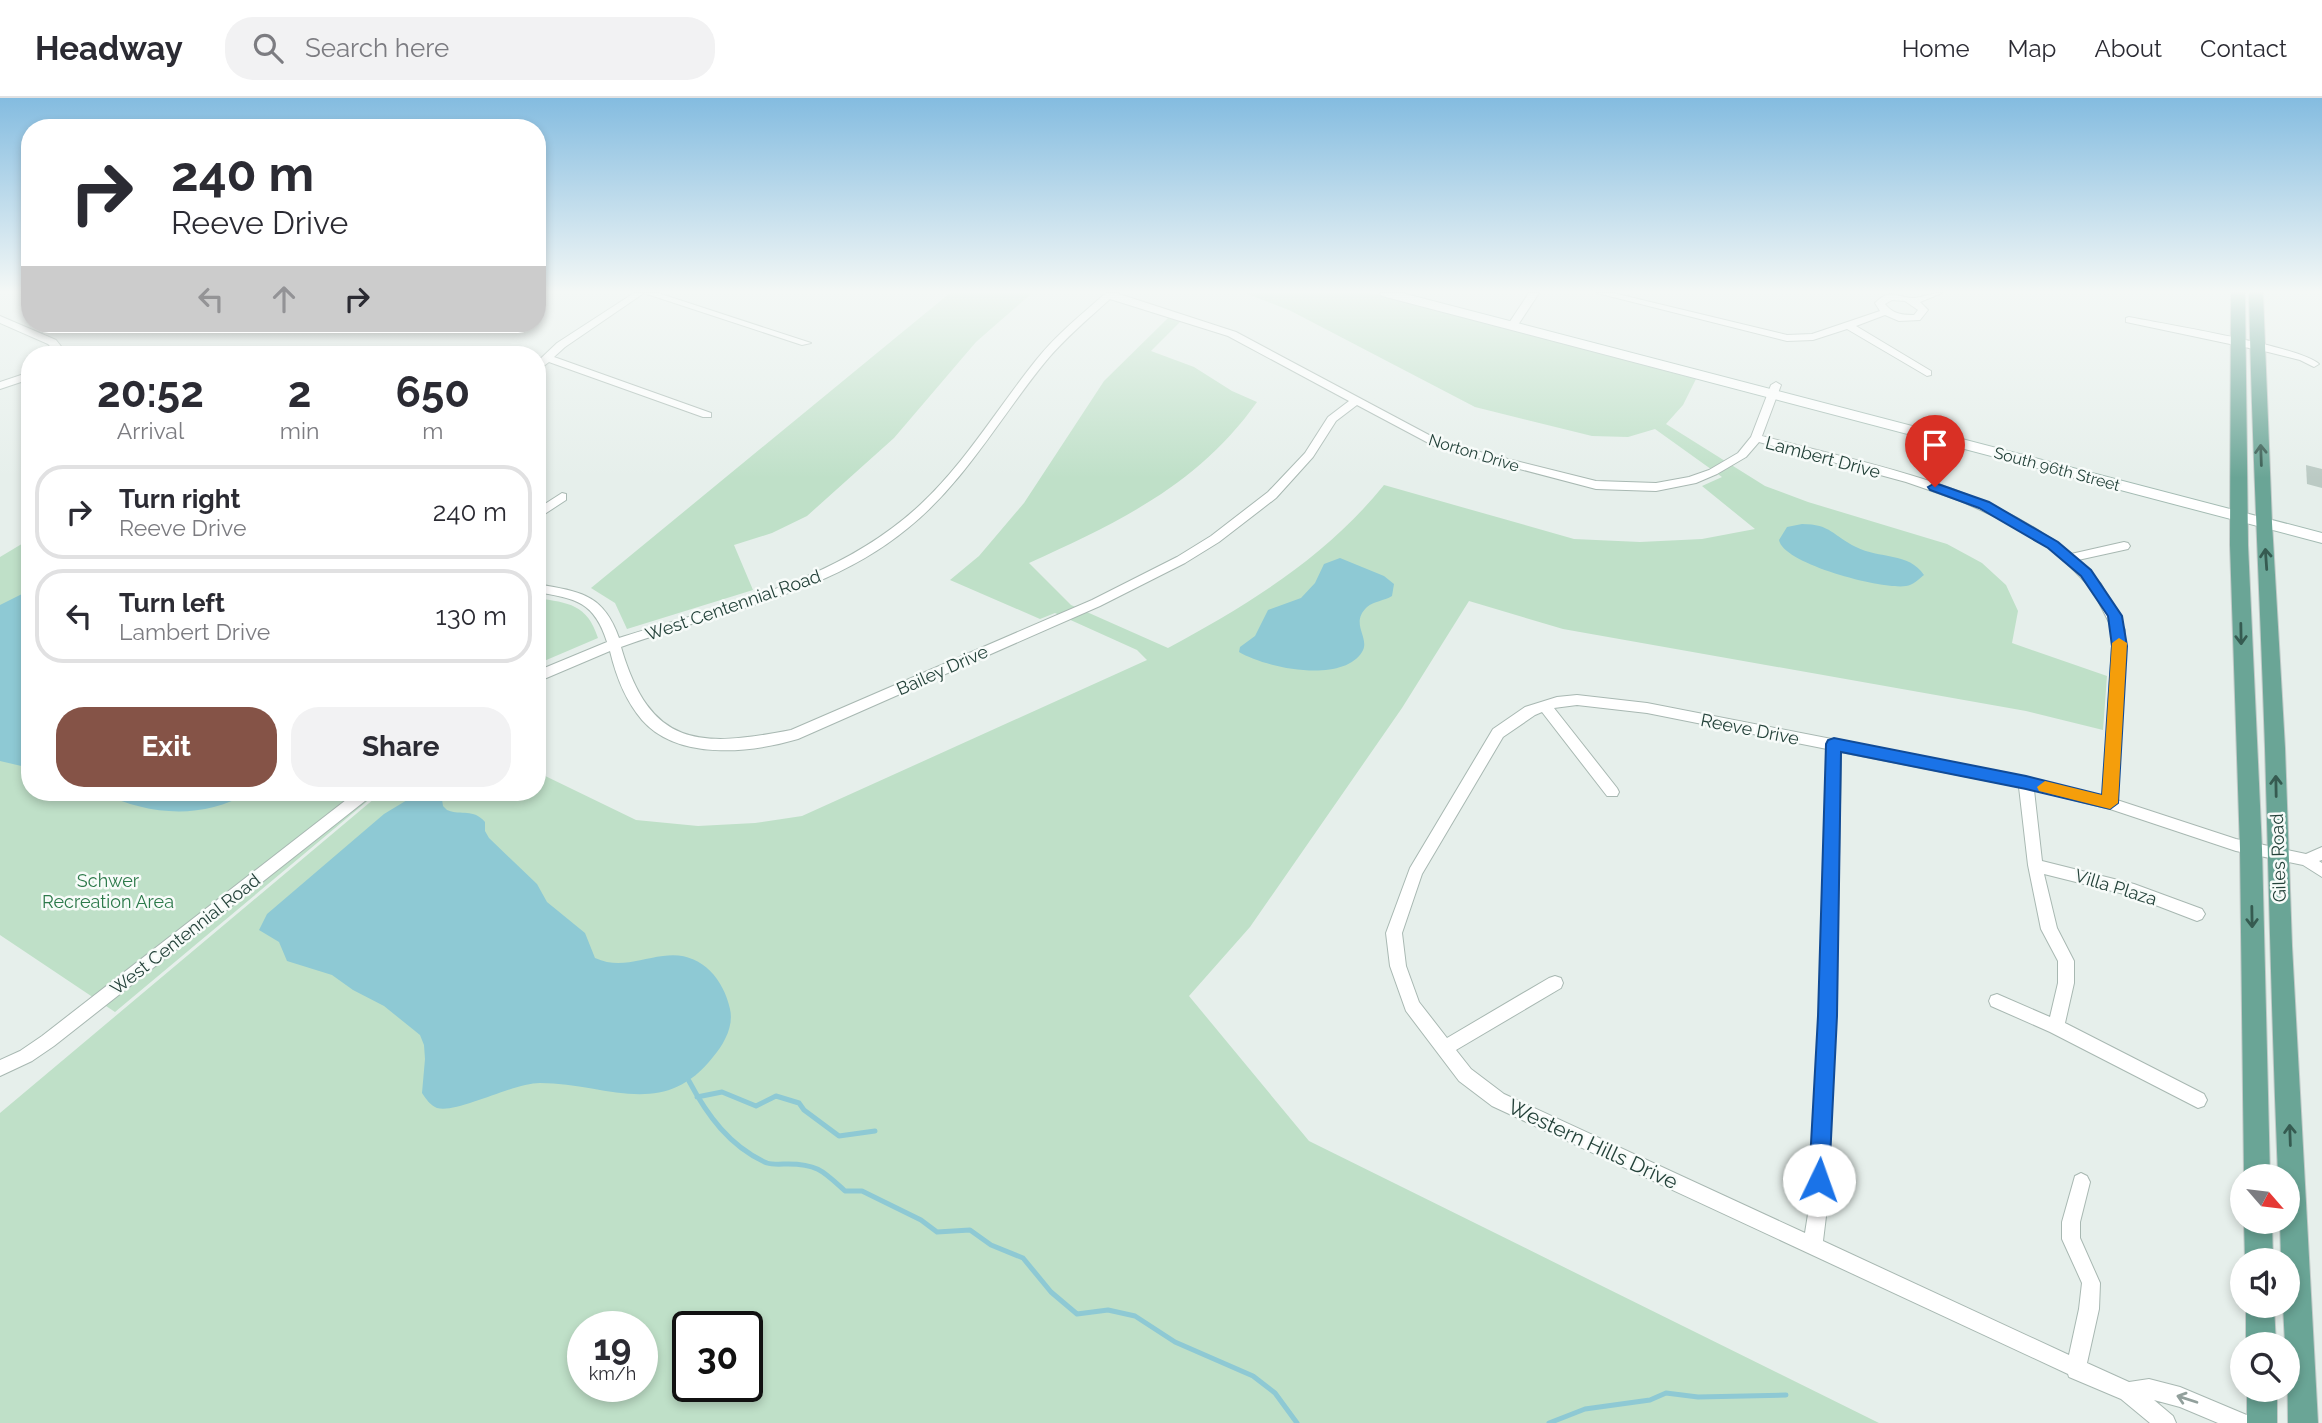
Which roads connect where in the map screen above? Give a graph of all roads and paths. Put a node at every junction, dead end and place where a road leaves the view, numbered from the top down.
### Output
1 (550, 355) edge
2 (1046, 355) edge
3 (1271, 355) edge
4 (1648, 355) edge
5 (1897, 355) edge
6 (2239, 355) edge
7 (2257, 355) edge
8 (2273, 355) edge
9 (547, 358) joint
10 (2318, 365) edge
11 (1927, 373) dead end
12 (21, 378) edge
13 (0, 386) edge
14 (1774, 390) junction
15 (1356, 401) junction
16 (707, 415) dead end
17 (1756, 438) junction
18 (562, 496) dead end
19 (546, 508) edge
20 (2239, 511) junction
21 (2263, 517) junction
22 (2322, 527) edge
23 (2322, 538) edge
24 (2124, 546) dead end
25 (2070, 558) junction
26 (546, 590) edge
27 (614, 644) junction
28 (546, 673) edge
29 (1545, 706) junction
30 (1834, 744) junction
31 (2026, 783) junction
32 (1612, 793) dead end
33 (355, 801) edge
34 (2110, 803) junction
35 (2251, 849) junction
36 (2322, 853) edge
37 (2279, 854) junction
38 (2307, 860) junction
39 (2035, 865) junction
40 (2322, 872) edge
41 (2197, 914) dead end
42 (1555, 983) dead end
43 (1997, 1001) dead end
44 (2056, 1027) junction
45 (1443, 1049) junction
46 (0, 1068) edge
47 (2198, 1100) dead end
48 (2257, 1164) edge
49 (2081, 1182) dead end
50 (1813, 1244) junction
51 (2076, 1370) junction
52 (2128, 1392) junction
53 (2262, 1402) edge
54 (2166, 1423) edge
55 (2242, 1423) edge
56 (2262, 1423) edge
57 (2303, 1423) edge

1 - 9 street
2 - 27 street, West Centennial Road
3 - 15 street, Norton Drive
4 - 14 main road, South 96th Street
5 - 11 street
6 - 20 main road, Giles Road
21 -> 7 main road, Giles Road
8 - 10 street
9 - 16 street
12 - 13 street
14 - 17 street, Norton Drive
14 - 20 main road, South 96th Street
15 - 17 street, Norton Drive
15 - 27 street, Bailey Drive
17 - 25 street, Lambert Drive
18 - 19 street
20 - 21 main road, South 96th Street
20 -> 35 main road, Giles Road
21 - 22 main road, South 96th Street
21 - 23 main road, South 96th Street
37 -> 21 main road, Giles Road
24 - 25 street
25 - 34 street, Lambert Drive
26 - 27 street, Bailey Drive
27 - 28 street, West Centennial Road
29 - 30 street, Reeve Drive
29 - 32 street
29 - 45 street, Western Hills Drive
30 - 31 street, Reeve Drive
30 - 50 street
31 - 34 street, Reeve Drive
31 - 39 street
33 - 46 street, West Centennial Road
34 - 35 street, Reeve Drive
35 - 37 street, Reeve Drive
35 -> 48 main road, Giles Road
36 - 38 street
37 - 38 street, Reeve Drive
57 -> 37 main road, Giles Road
38 - 40 street
39 - 41 street, Villa Plaza
39 - 44 street
42 - 45 street
43 - 44 street
44 - 47 street
45 - 50 street, Western Hills Drive
49 - 51 street
50 - 51 street, Western Hills Drive
51 - 52 street, Western Hills Drive
52 - 54 street, Western Hills Drive
55 -> 52 street, Western Hills Drive
53 - 56 main road

